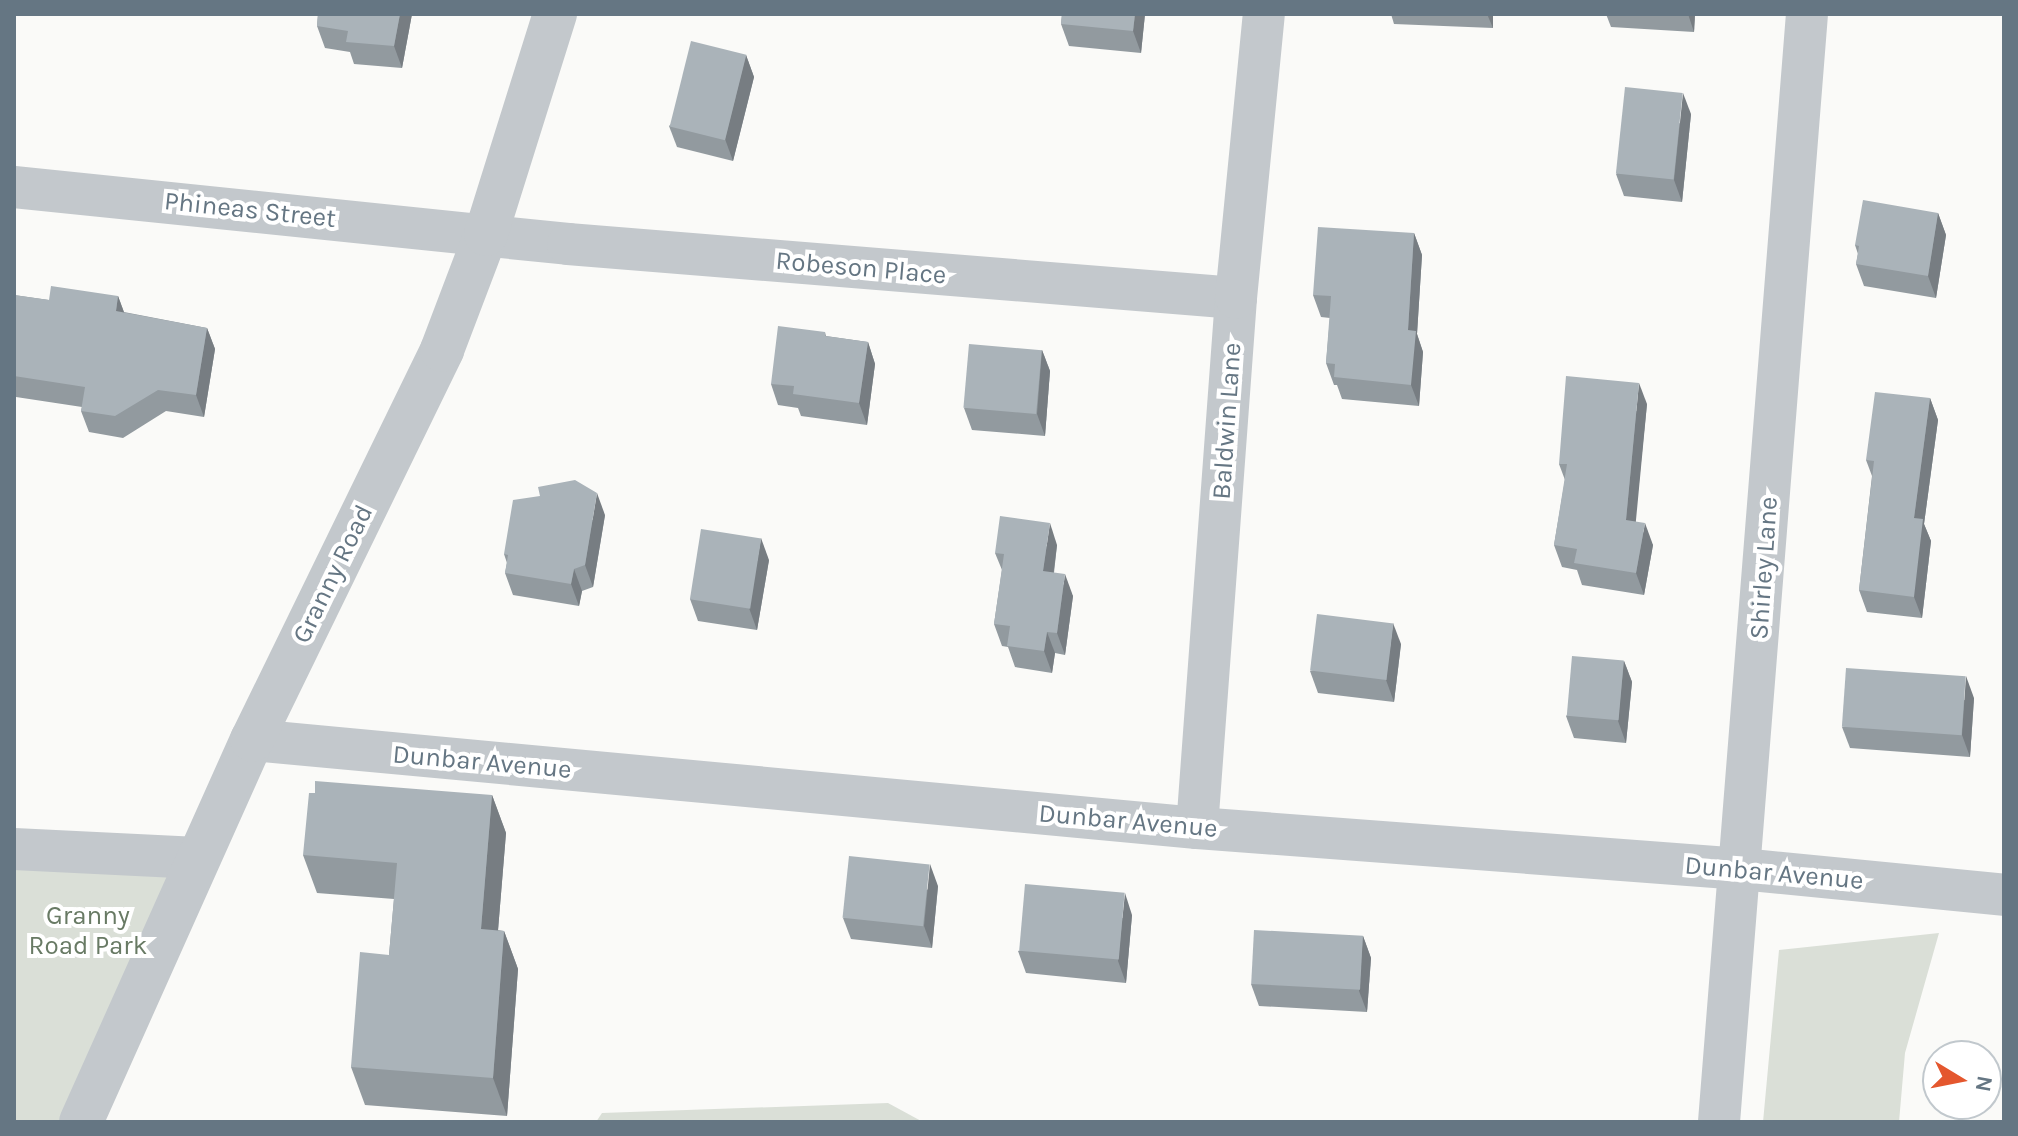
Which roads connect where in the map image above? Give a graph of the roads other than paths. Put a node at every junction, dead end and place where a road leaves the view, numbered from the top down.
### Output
1 (555, 14) edge
2 (1264, 14) edge
3 (1807, 14) edge
4 (14, 187) edge
5 (486, 234) junction
6 (1236, 298) junction
7 (252, 740) junction
8 (1197, 828) junction
9 (14, 849) edge
10 (198, 858) junction
11 (1741, 869) junction
12 (2004, 895) edge
13 (81, 1122) edge
14 (1719, 1122) edge

1 - 5 street, Granny Road
2 - 6 street, Baldwin Lane
3 - 11 street, Shirley Lane
4 - 5 street, Phineas Street
5 - 6 street, Robeson Place
5 - 7 street, Granny Road
6 - 8 street, Baldwin Lane
7 - 8 street, Dunbar Avenue
7 - 10 street, Granny Road
8 - 11 street, Dunbar Avenue
9 - 10 street
10 - 13 street, Granny Road
11 - 12 street, Dunbar Avenue
11 - 14 street, Shirley Lane

